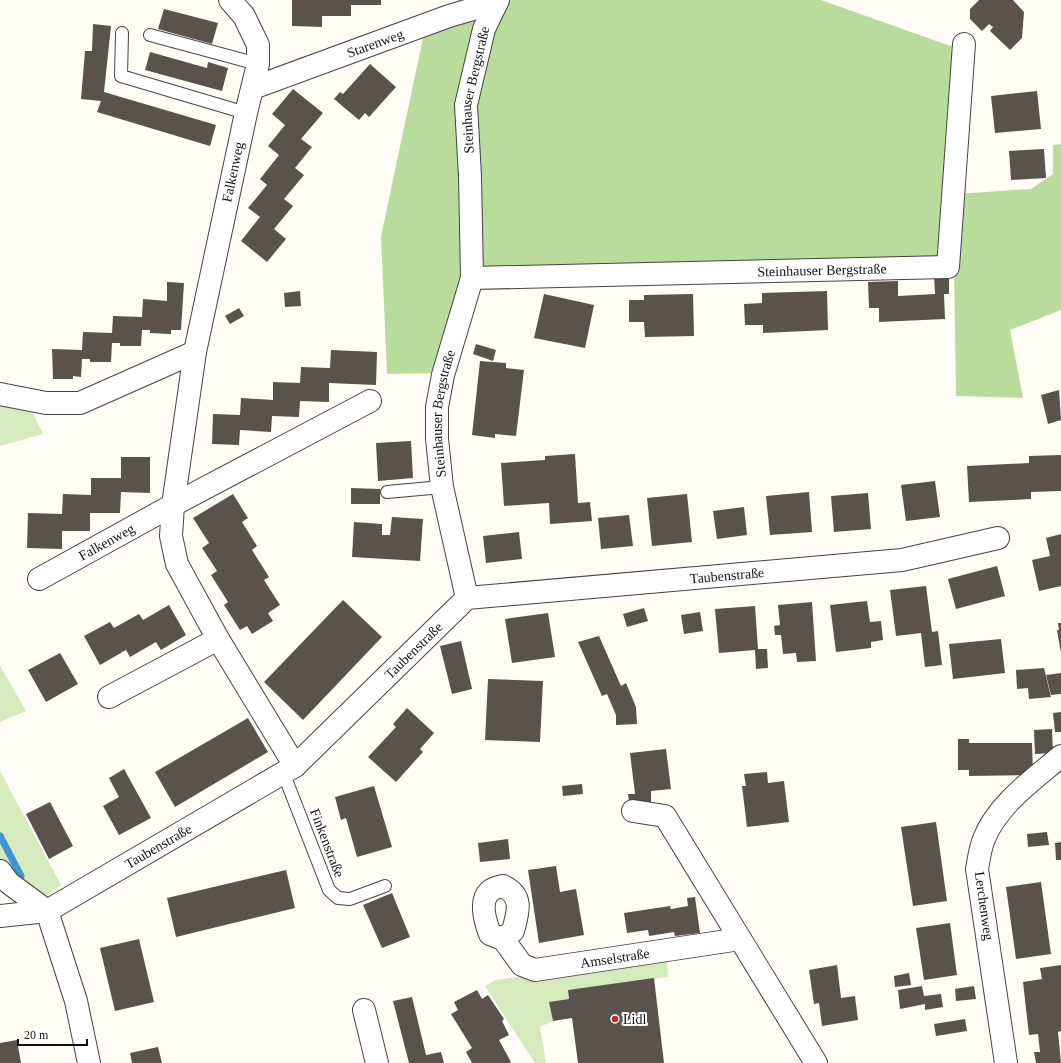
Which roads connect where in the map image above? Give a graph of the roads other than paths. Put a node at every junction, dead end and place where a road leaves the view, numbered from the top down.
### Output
1 (230, 0) edge
2 (497, 1) edge
3 (122, 33) dead end
4 (150, 35) dead end
5 (964, 44) dead end
6 (258, 64) junction
7 (253, 88) junction
8 (246, 113) junction
9 (472, 278) junction
10 (195, 352) junction
11 (0, 394) edge
12 (370, 401) dead end
13 (442, 487) junction
14 (387, 492) dead end
15 (173, 505) junction
16 (998, 538) dead end
17 (39, 579) dead end
18 (467, 598) junction
19 (218, 639) junction
20 (109, 697) dead end
21 (1061, 756) edge
22 (289, 769) junction
23 (633, 811) dead end
24 (0, 871) edge
25 (386, 886) dead end
26 (47, 911) junction
27 (0, 916) edge
28 (502, 939) dead end
29 (740, 939) junction
30 (364, 1010) dead end
31 (89, 1063) edge
32 (377, 1063) edge
33 (816, 1063) edge
34 (1006, 1063) edge

1 - 6 street, Falkenweg
2 - 7 street, Starenweg
2 - 9 street, Steinhauser Bergstraße
3 - 8 lane
4 - 6 lane
5 - 9 street, Steinhauser Bergstraße
6 - 7 street, Falkenweg
7 - 8 street, Falkenweg
8 - 10 street, Falkenweg
9 - 13 street, Steinhauser Bergstraße
10 - 11 street
10 - 15 street, Falkenweg
12 - 15 street, Falkenweg
13 - 14 lane
13 - 18 street, Steinhauser Bergstraße
15 - 17 street, Falkenweg
15 - 19 street, Falkenweg
16 - 18 street, Taubenstraße
18 - 22 street, Taubenstraße
19 - 20 street
19 - 22 street, Falkenweg
21 - 34 street, Lerchenweg
22 - 25 lane, Finkenstraße
22 - 26 street, Taubenstraße
23 - 29 street
24 - 26 street
26 - 27 street
26 - 31 street
28 - 29 street, Amselstraße
29 - 33 street
30 - 32 street

